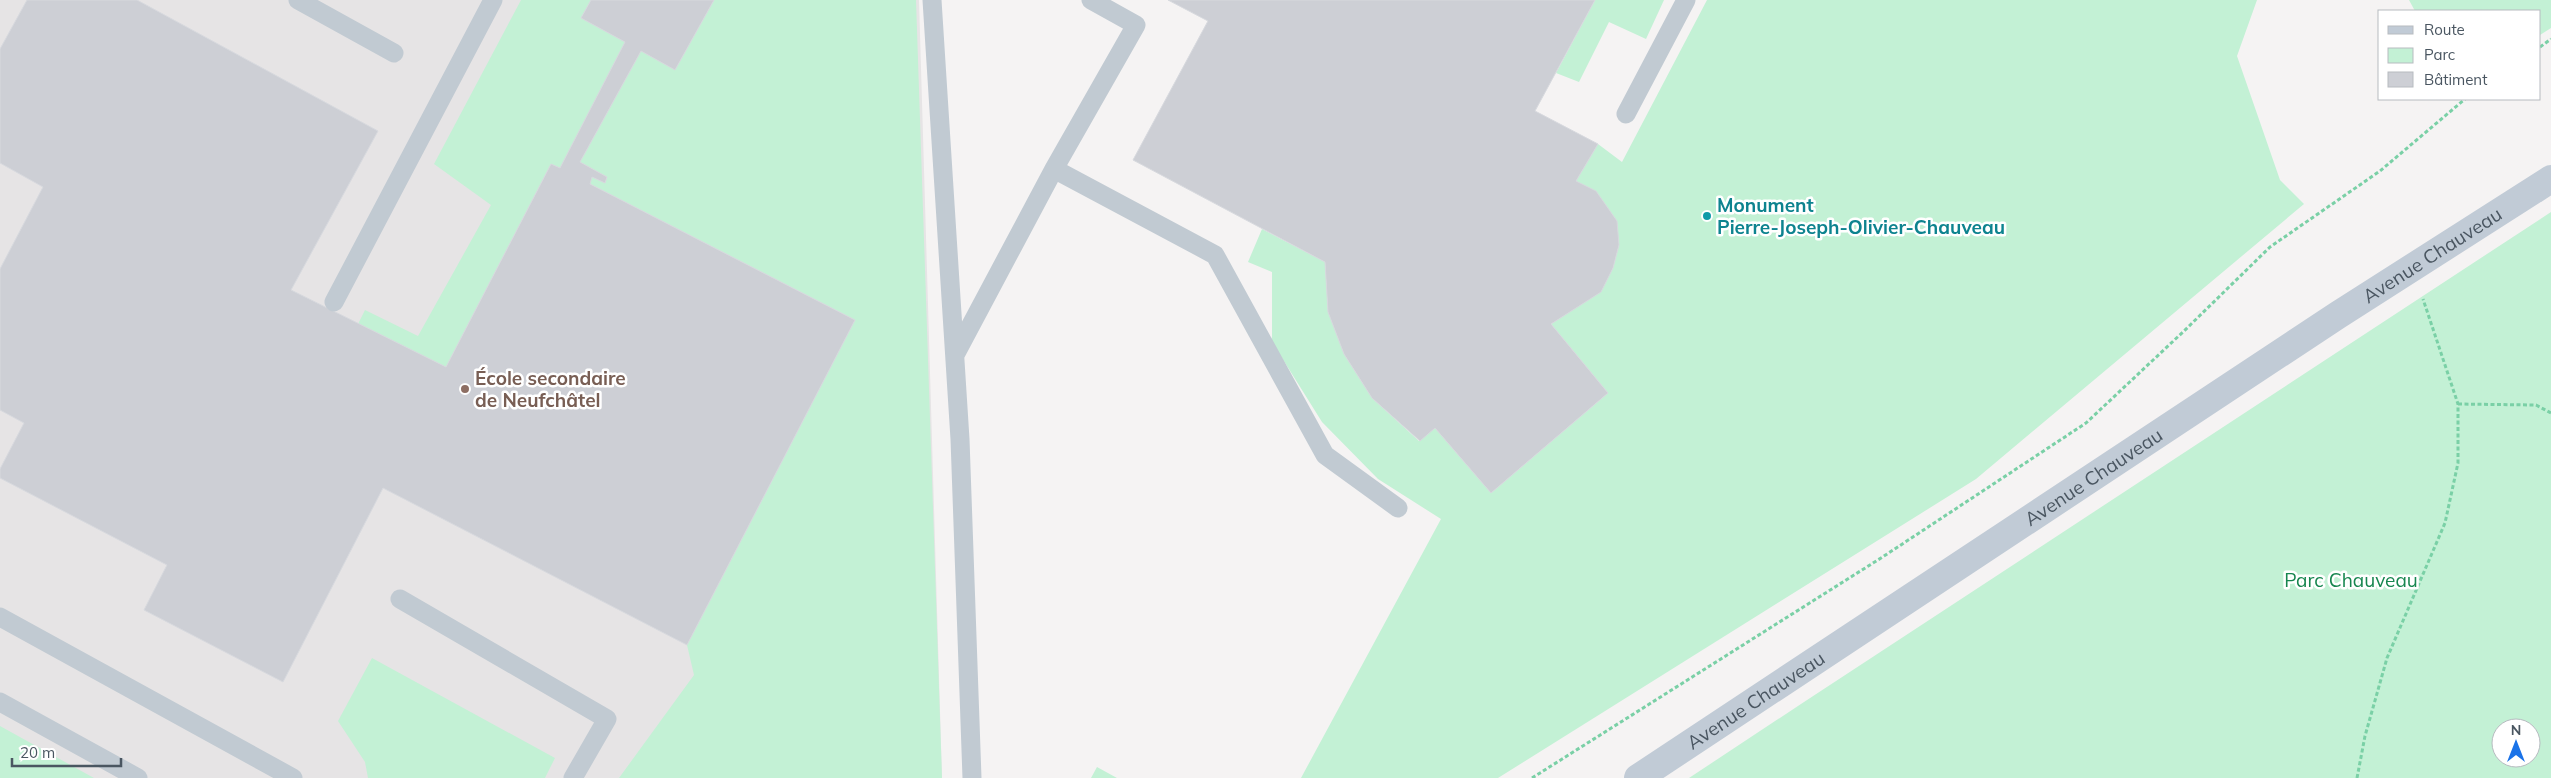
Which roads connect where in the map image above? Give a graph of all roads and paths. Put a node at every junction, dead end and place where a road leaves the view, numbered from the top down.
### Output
1 (298, 0) edge
2 (493, 0) edge
3 (932, 0) edge
4 (1091, 0) edge
5 (1686, 0) edge
6 (394, 52) dead end
7 (2464, 100) edge
8 (1626, 114) dead end
9 (1054, 169) junction
10 (2551, 179) edge
11 (2412, 267) junction
12 (334, 302) dead end
13 (955, 355) junction
14 (2458, 404) junction
15 (2551, 413) edge
16 (1398, 508) dead end
17 (400, 599) dead end
18 (0, 617) edge
19 (0, 702) edge
20 (138, 778) edge
21 (293, 778) edge
22 (573, 778) edge
23 (972, 778) edge
24 (1532, 778) edge
25 (1638, 778) edge
26 (2357, 778) edge

1 - 6 lane
2 - 12 lane
3 - 13 lane
4 - 9 lane
5 - 8 lane
7 - 24 path
9 - 13 lane
9 - 16 lane
10 - 11 main road, Avenue Chauveau
11 - 14 path
11 - 25 main road, Avenue Chauveau
13 - 23 lane
14 - 15 path
14 - 26 path
17 - 22 lane
18 - 21 lane
19 - 20 lane

